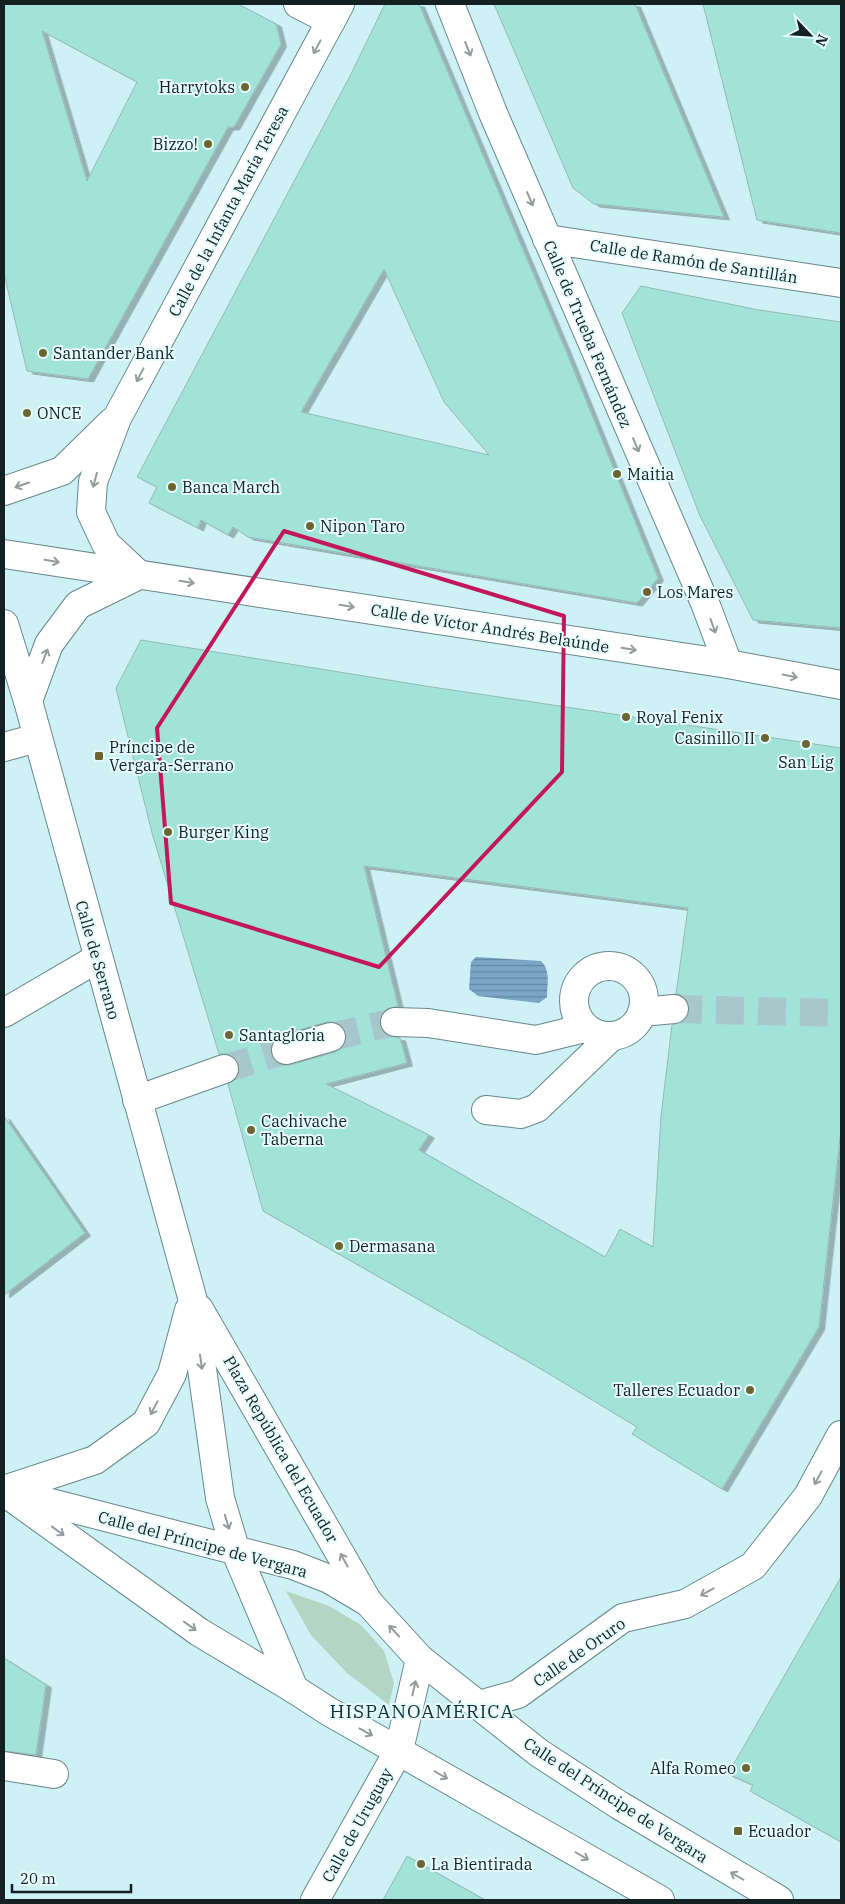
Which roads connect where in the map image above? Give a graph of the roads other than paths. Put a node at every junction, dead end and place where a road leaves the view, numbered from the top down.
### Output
1 (298, 4) edge
2 (450, 4) edge
3 (335, 12) edge
4 (547, 238) junction
5 (841, 283) edge
6 (117, 418) junction
7 (4, 491) edge
8 (4, 554) edge
9 (139, 575) junction
10 (4, 624) edge
11 (728, 664) junction
12 (841, 685) edge
13 (28, 702) junction
14 (37, 738) junction
15 (4, 747) edge
16 (98, 958) junction
17 (674, 1009) tunnel mouth
18 (642, 1012) junction
19 (4, 1013) edge
20 (396, 1022) tunnel mouth
21 (585, 1028) junction
22 (331, 1037) tunnel mouth
23 (611, 1037) junction
24 (286, 1050) tunnel mouth
25 (224, 1069) tunnel mouth
26 (137, 1100) junction
27 (486, 1110) dead end
28 (192, 1297) junction
29 (841, 1436) edge
30 (4, 1491) edge
31 (236, 1552) junction
32 (368, 1602) junction
33 (420, 1659) junction
34 (294, 1688) junction
35 (478, 1705) junction
36 (399, 1750) junction
37 (4, 1766) edge
38 (54, 1774) dead end
39 (315, 1900) edge
40 (660, 1900) edge
41 (779, 1900) edge

1 - 3 street
2 -> 4 street, Calle de Trueba Fernández
3 -> 6 street, Calle de la Infanta María Teresa
4 - 5 street, Calle de Ramón de Santillán
4 -> 11 street, Calle de Trueba Fernández
6 -> 7 street, Calle de la Infanta María Teresa
6 -> 9 street, Calle de la Infanta María Teresa
8 -> 9 street, Calle de Víctor Andrés Belaúnde
9 -> 11 street, Calle de Víctor Andrés Belaúnde
13 -> 9 street
10 - 13 street, Calle de Serrano
11 -> 12 street, Calle de Víctor Andrés Belaúnde
13 - 14 street, Calle de Serrano
14 - 15 street
14 - 16 street, Calle de Serrano
16 - 19 street
16 - 26 street, Calle de Serrano
17 - 18 street
18 - 21 street
18 - 23 street
20 - 21 street
21 - 23 street
22 - 24 street
23 - 27 street
25 - 26 street
26 - 28 street, Calle de Serrano
28 -> 30 street
28 -> 31 street, Plaza República del Ecuador
32 -> 28 street, Plaza República del Ecuador
29 -> 35 street, Calle de Oruro
30 - 31 street, Calle del Príncipe de Vergara
30 -> 34 street
31 - 32 street, Calle del Príncipe de Vergara
31 - 34 street, Plaza República del Ecuador
33 -> 32 street, Calle del Príncipe de Vergara
33 - 35 street, Calle del Príncipe de Vergara
36 -> 33 street
34 -> 36 street
41 -> 35 street, Calle del Príncipe de Vergara
36 - 39 street, Calle de Uruguay
36 -> 40 street
37 - 38 street

